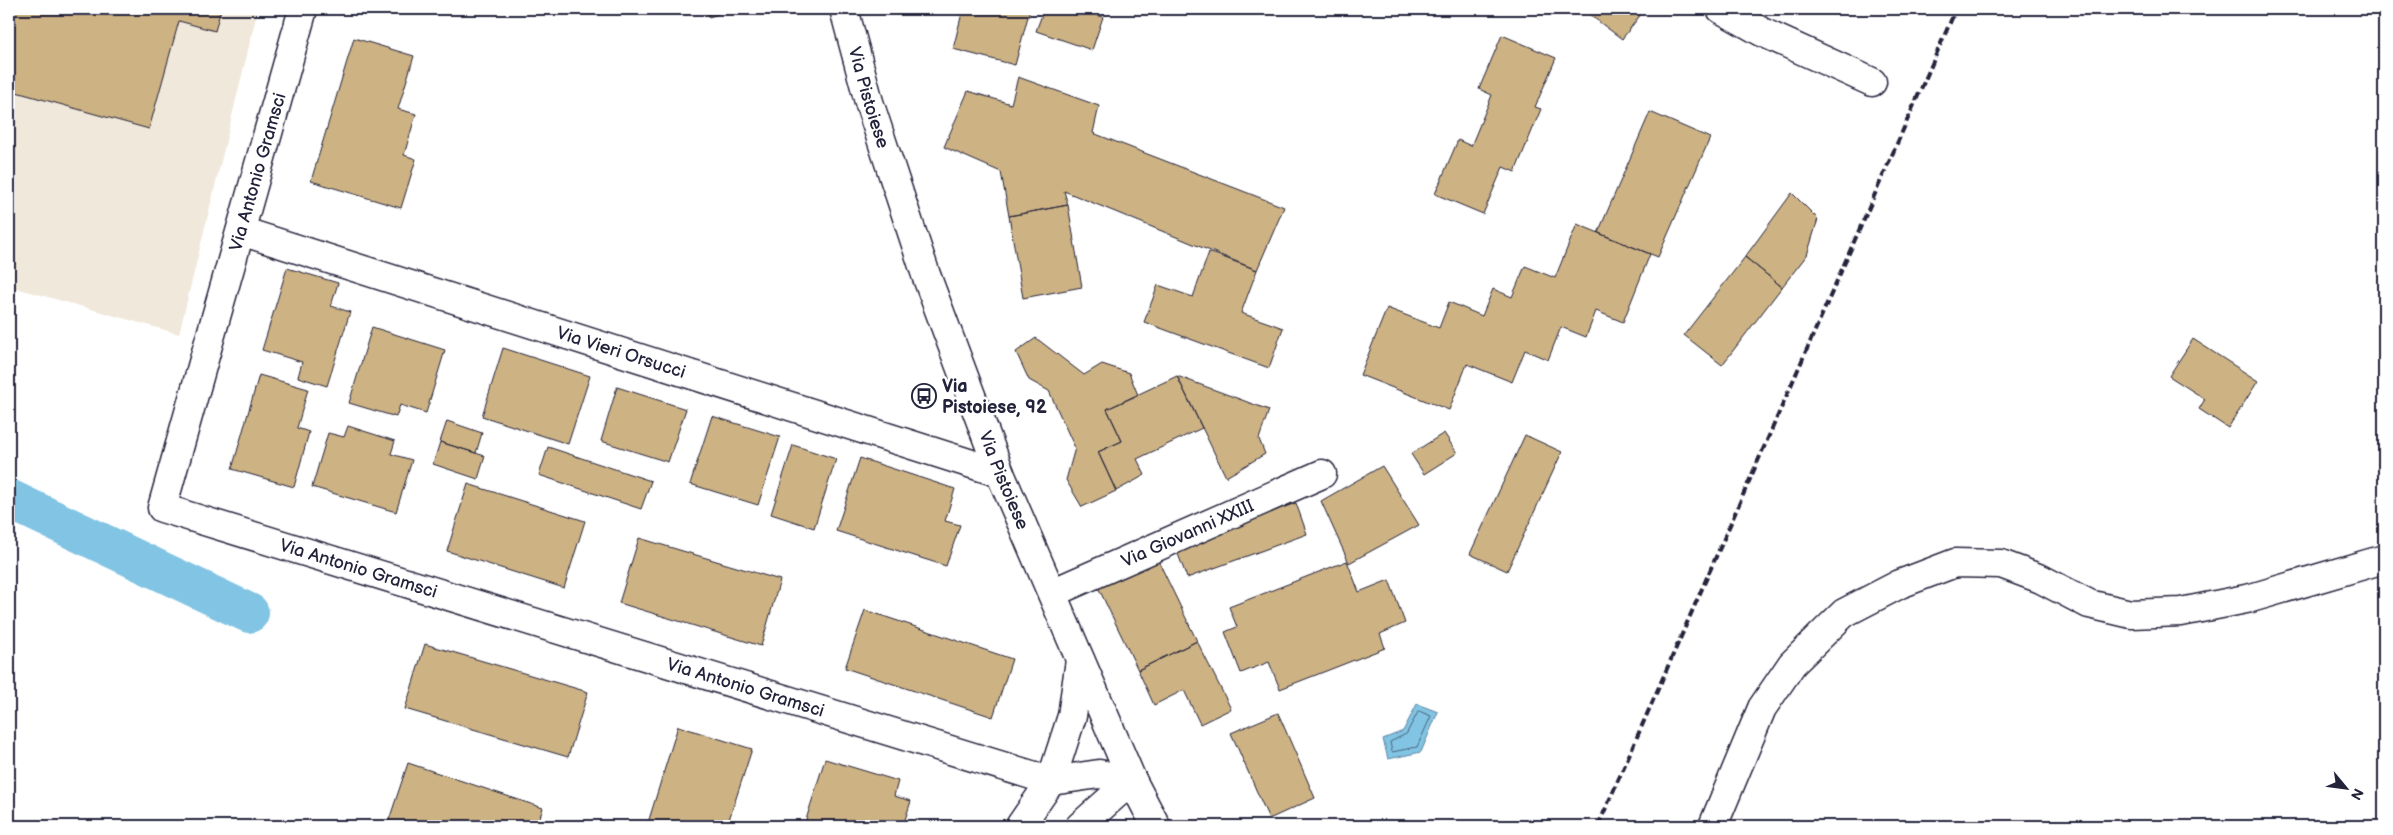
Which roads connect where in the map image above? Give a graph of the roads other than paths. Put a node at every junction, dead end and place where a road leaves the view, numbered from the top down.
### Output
1 (303, 9) edge
2 (844, 9) edge
3 (1721, 9) edge
4 (1872, 82) dead end
5 (241, 231) junction
6 (1000, 473) junction
7 (1322, 474) dead end
8 (2384, 559) edge
9 (1052, 593) junction
10 (1080, 660) junction
11 (1132, 780) junction
12 (1051, 781) junction
13 (1020, 826) edge
14 (1080, 826) edge
15 (1156, 826) edge
16 (1714, 826) edge

1 - 5 street, Via Antonio Gramsci
2 - 6 street, Via Pistoiese
3 - 4 street
5 - 6 street, Via Vieri Orsucci
5 - 12 street, Via Antonio Gramsci
6 - 9 street, Via Pistoiese
7 - 9 street, Via Giovanni XXIII
8 - 16 street
9 - 10 street, Via Pistoiese
10 - 11 street, Via Pistoiese
10 - 12 street
11 - 12 street
11 - 14 street
11 - 15 street, Via Pistoiese
12 - 13 street

